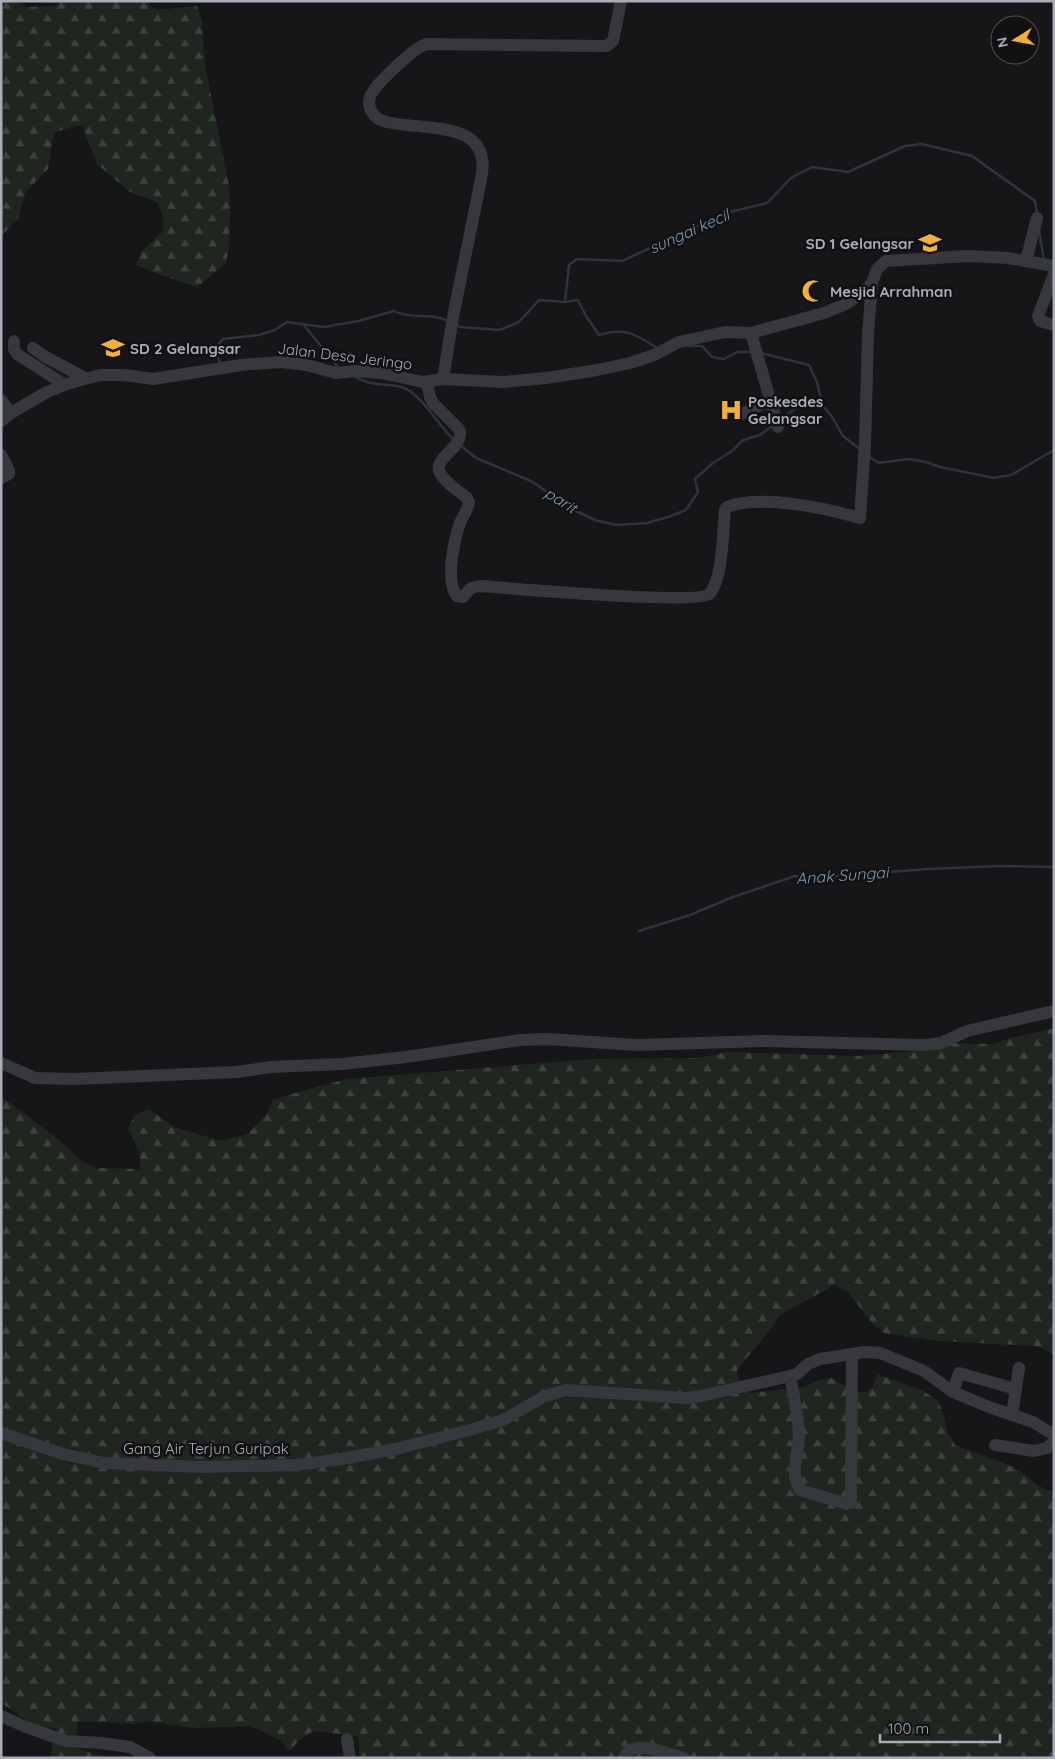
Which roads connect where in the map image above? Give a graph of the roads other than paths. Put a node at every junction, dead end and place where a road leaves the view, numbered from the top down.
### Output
1 (621, 1) edge
2 (1037, 218) dead end
3 (1032, 263) junction
4 (1053, 271) edge
5 (872, 284) junction
6 (1054, 326) edge
7 (753, 339) junction
8 (14, 341) dead end
9 (33, 348) dead end
10 (443, 379) junction
11 (75, 382) junction
12 (427, 382) junction
13 (1, 400) edge
14 (770, 400) junction
15 (742, 414) dead end
16 (6, 417) edge
17 (778, 427) dead end
18 (1, 455) edge
19 (1, 478) edge
20 (1054, 1011) edge
21 (1, 1063) edge
22 (852, 1354) junction
23 (1019, 1368) dead end
24 (790, 1376) junction
25 (1016, 1389) junction
26 (953, 1392) junction
27 (1012, 1415) junction
28 (1, 1433) edge
29 (1054, 1435) edge
30 (1054, 1441) edge
31 (995, 1445) dead end
32 (1, 1716) edge
33 (347, 1739) dead end
34 (150, 1758) edge
35 (350, 1758) edge
36 (624, 1758) edge
37 (684, 1758) edge

1 - 10 street
2 - 3 street
3 - 4 street, Jalan Desa Jeringo
3 - 5 street, Jalan Desa Jeringo
4 - 6 street
5 - 7 street, Jalan Desa Jeringo
5 - 12 street
7 - 10 street, Jalan Desa Jeringo
7 - 14 street
8 - 11 street
9 - 11 street
10 - 12 street, Jalan Desa Jeringo
11 - 12 street, Jalan Desa Jeringo
11 - 16 street, Jalan Desa Jeringo
13 - 16 street
14 - 15 street
14 - 17 street
18 - 19 street
20 - 21 street
22 - 24 street, Gang Air Terjun Guripak
22 - 24 street
22 - 26 street, Gang Air Terjun Guripak
23 - 25 street
24 - 28 street, Gang Air Terjun Guripak
25 - 26 street
25 - 27 street
26 - 27 street, Gang Air Terjun Guripak
27 - 29 street, Gang Air Terjun Guripak
30 - 31 street
32 - 34 street
33 - 35 street
36 - 37 street

